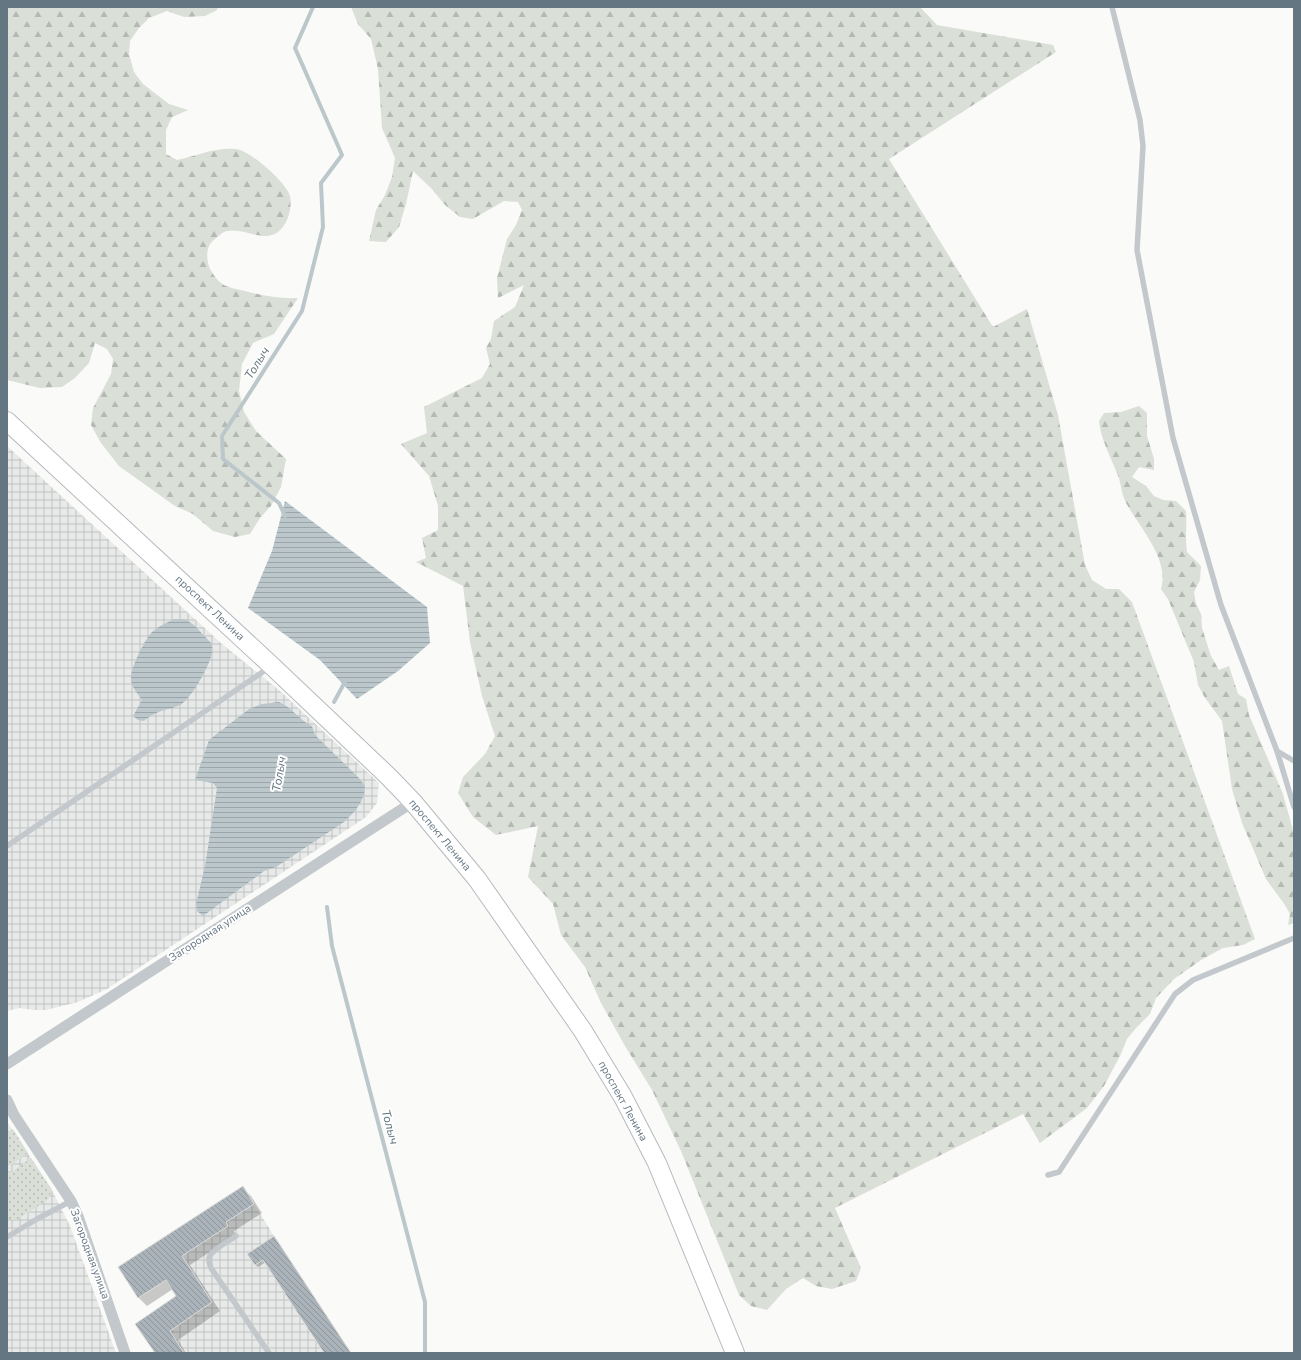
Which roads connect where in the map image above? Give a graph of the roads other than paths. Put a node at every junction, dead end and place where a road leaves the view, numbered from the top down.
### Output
1 (1112, 7) edge
2 (7, 421) edge
3 (272, 666) junction
4 (1277, 751) junction
5 (1294, 762) edge
6 (413, 802) junction
7 (1294, 807) edge
8 (7, 846) edge
9 (1294, 938) edge
10 (7, 1064) edge
11 (7, 1100) edge
12 (1048, 1175) dead end
13 (71, 1201) junction
14 (236, 1236) dead end
15 (7, 1237) edge
16 (125, 1353) edge
17 (269, 1353) edge
18 (735, 1353) edge

1 - 4 lane
2 - 3 main road, проспект Ленина
3 - 6 main road, проспект Ленина
3 - 8 lane
4 - 5 lane
4 - 7 lane
6 - 10 street, Загородная улица
6 - 18 main road, проспект Ленина
9 - 12 lane
11 - 13 street, Загородная улица
13 - 15 lane
13 - 16 street, Загородная улица
14 - 17 lane

